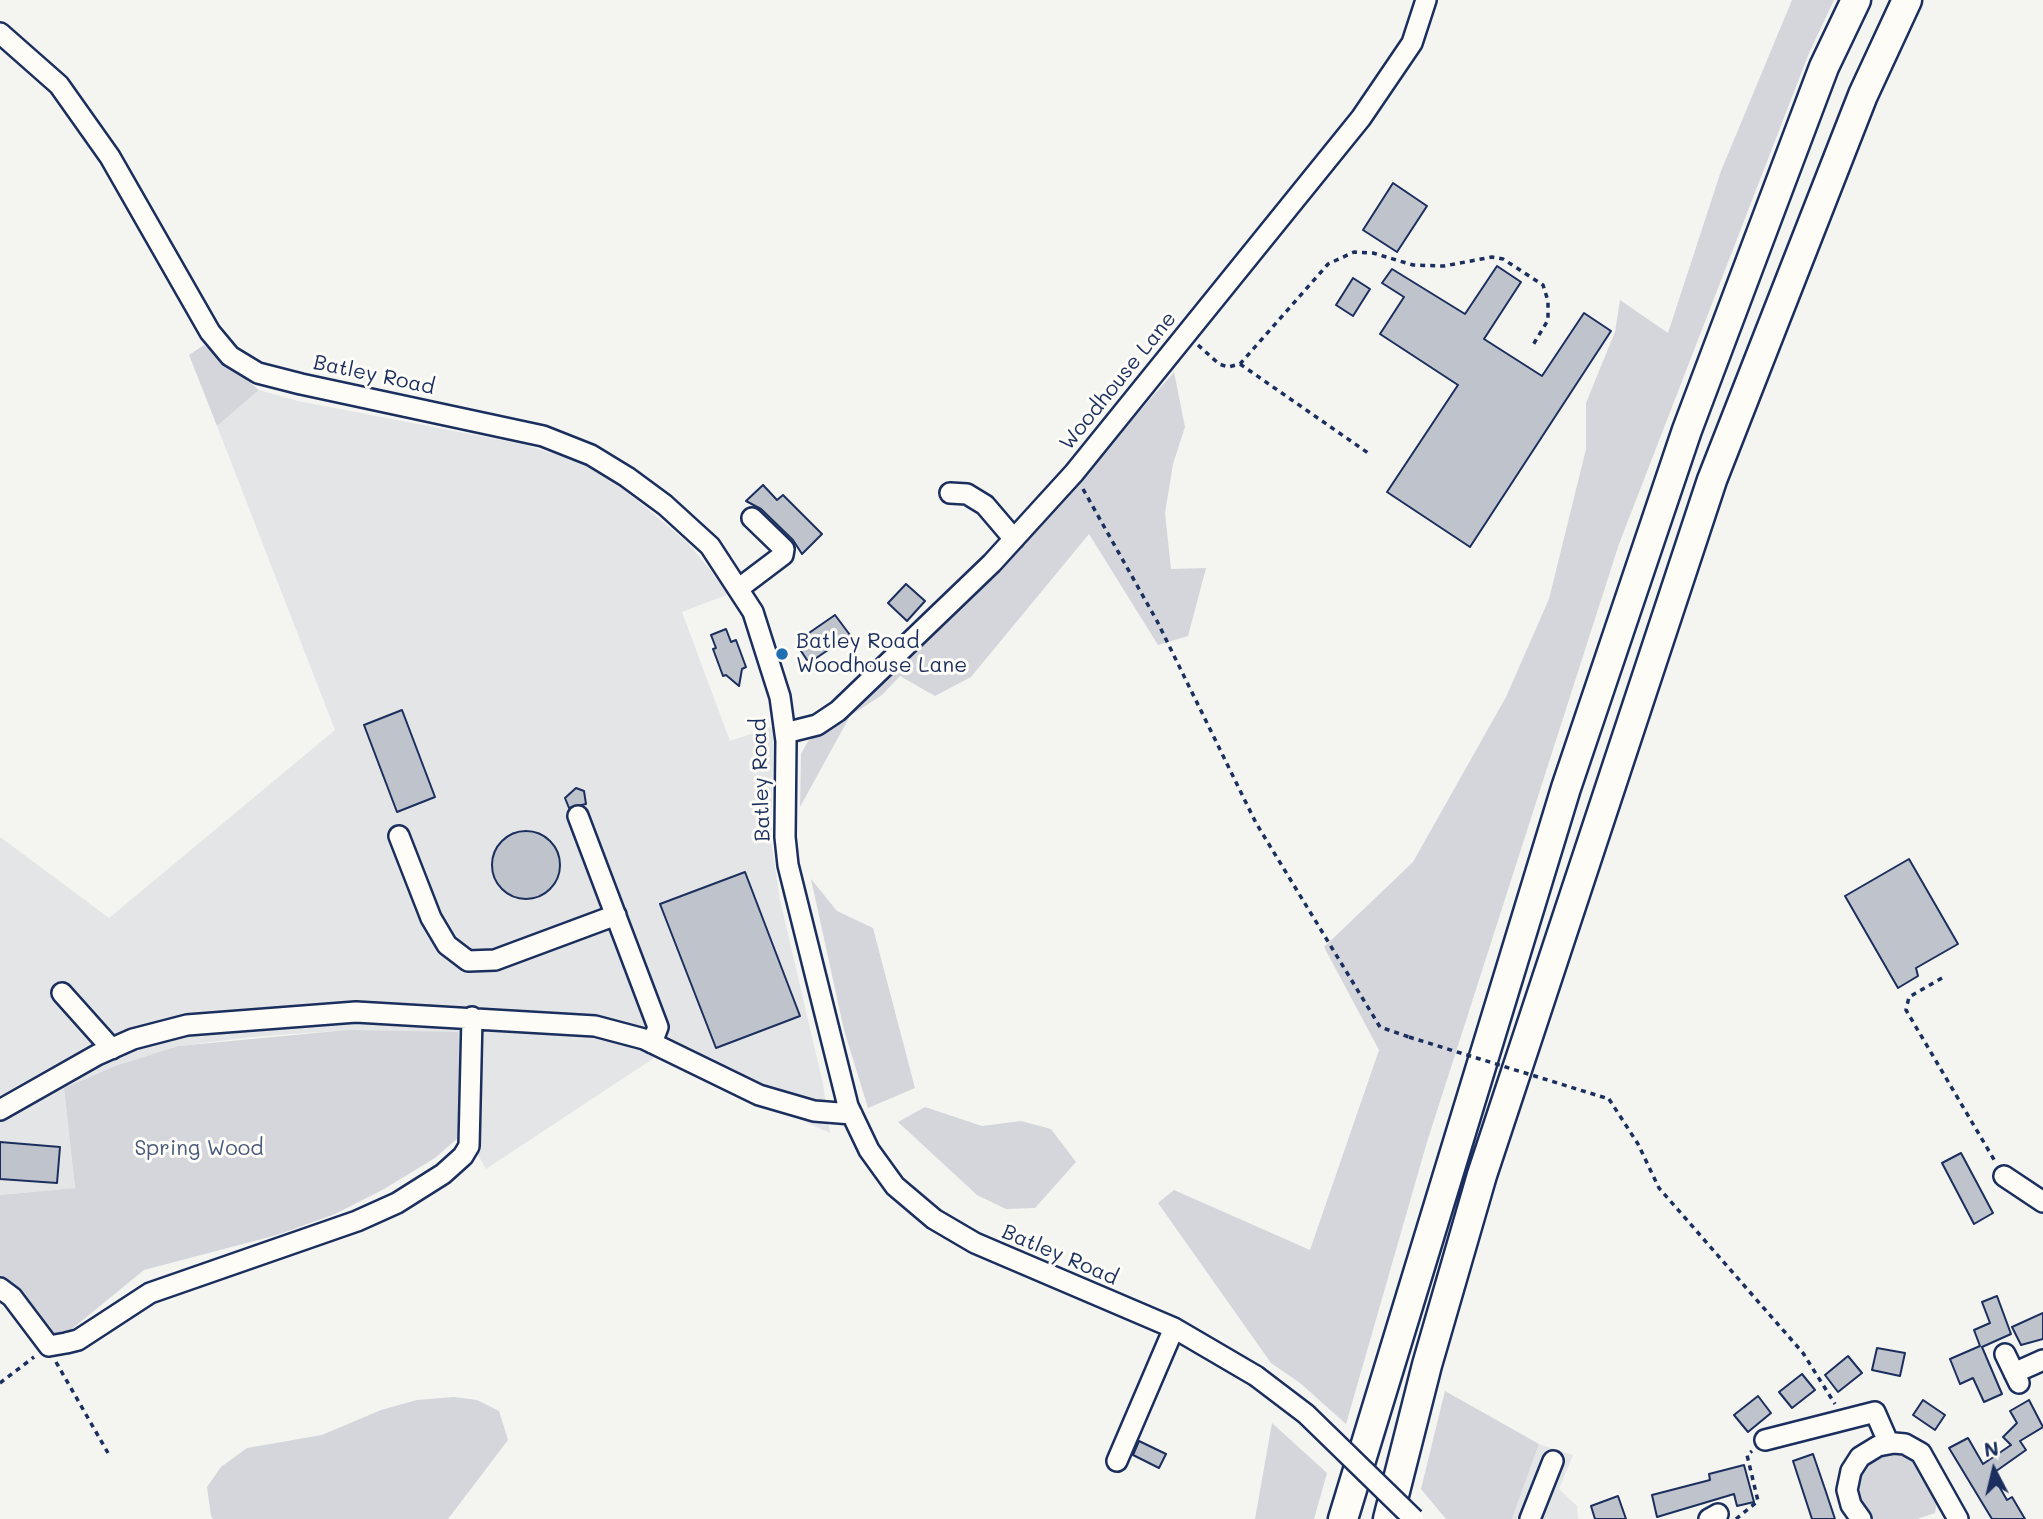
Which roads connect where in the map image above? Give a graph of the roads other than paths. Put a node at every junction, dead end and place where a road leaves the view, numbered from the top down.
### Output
1 (1426, 0) edge
2 (1856, 0) edge
3 (1907, 0) edge
4 (0, 33) edge
5 (950, 493) dead end
6 (752, 518) dead end
7 (1014, 539) junction
8 (738, 589) junction
9 (785, 733) junction
10 (578, 816) dead end
11 (399, 836) dead end
12 (616, 915) junction
13 (62, 993) dead end
14 (472, 1017) junction
15 (652, 1043) junction
16 (112, 1049) junction
17 (0, 1110) edge
18 (852, 1114) junction
19 (2004, 1176) road end
20 (2043, 1202) edge
21 (0, 1288) edge
22 (1174, 1328) junction
23 (2005, 1354) dead end
24 (2043, 1360) edge
25 (1765, 1440) road end
26 (1889, 1444) junction
27 (1117, 1461) dead end
28 (1553, 1461) dead end
29 (1952, 1518) edge
30 (1343, 1519) edge
31 (1388, 1519) edge
32 (1414, 1519) edge
33 (1530, 1519) edge
34 (1861, 1519) edge

1 - 7 street, Woodhouse Lane
2 - 30 highway
3 - 31 highway
4 - 8 street, Batley Road
5 - 7 street
6 - 8 street
7 - 9 street, Woodhouse Lane
8 - 9 street, Batley Road
9 - 18 street, Batley Road
10 - 12 street
11 - 12 street
12 - 15 street
13 - 16 street
14 - 15 street
14 - 16 street
14 - 21 street
15 - 18 street
16 - 17 street
18 - 22 street, Batley Road
19 - 20 street
22 - 27 street
22 - 32 street, Batley Road, bridge
23 - 24 street
25 - 26 street
26 - 29 street
26 - 34 street
28 - 33 street

